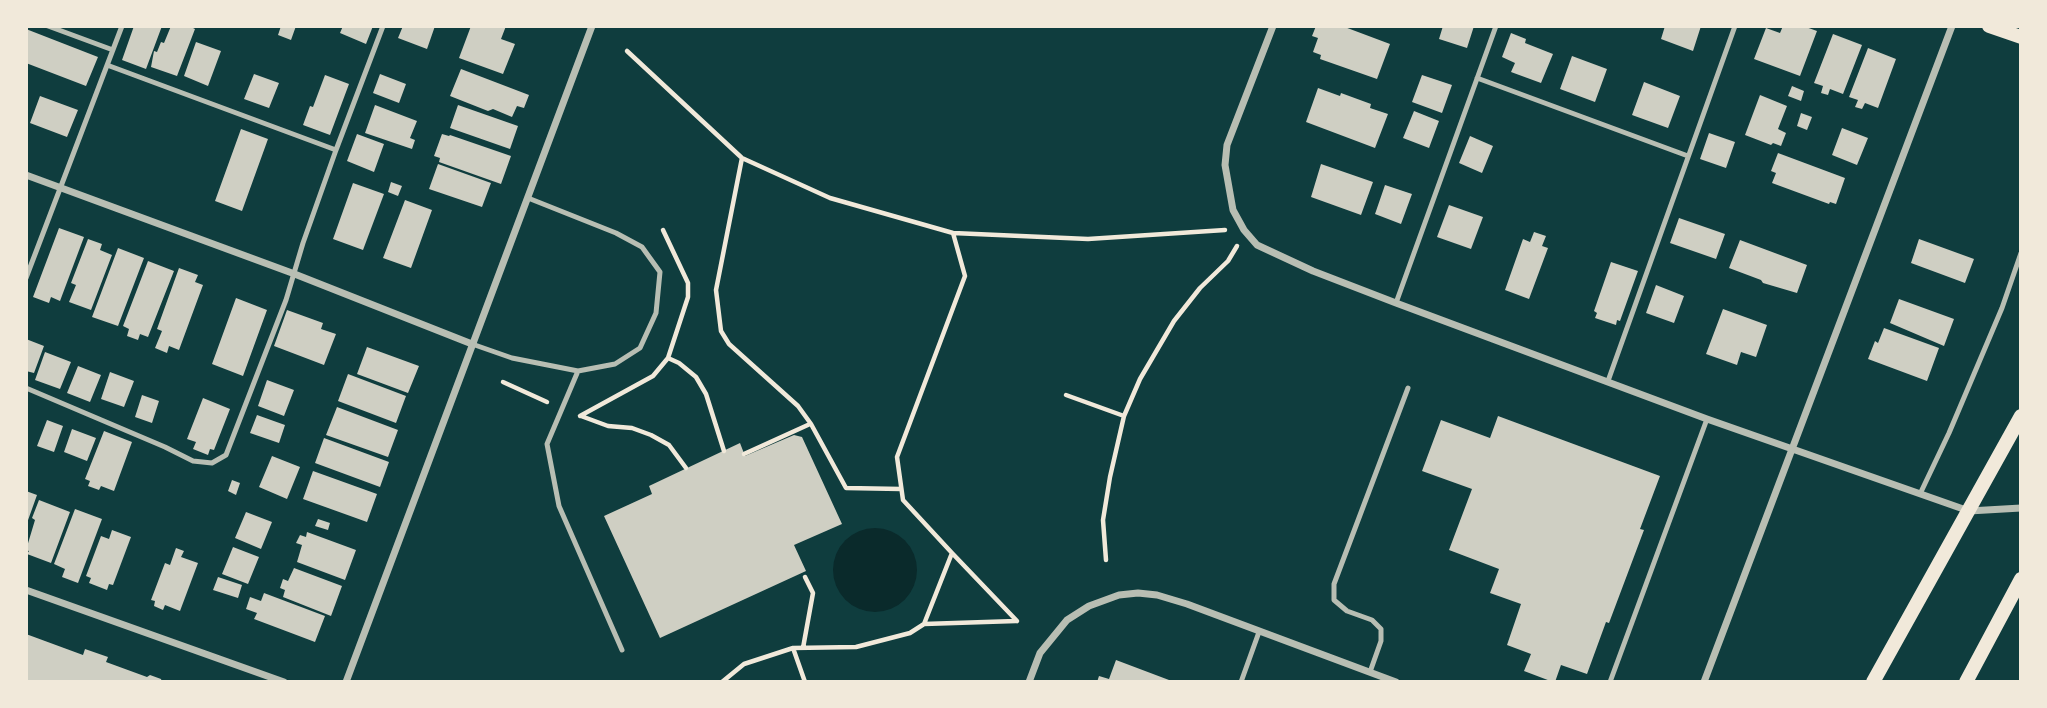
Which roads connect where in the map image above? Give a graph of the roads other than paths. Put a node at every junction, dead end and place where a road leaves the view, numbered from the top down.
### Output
1 (48, 26) edge
2 (122, 26) edge
3 (383, 26) edge
4 (592, 26) edge
5 (1273, 26) edge
6 (1496, 26) edge
7 (1735, 26) edge
8 (1952, 26) edge
9 (1989, 26) edge
10 (2021, 37) edge
11 (113, 50) junction
12 (107, 65) junction
13 (1477, 78) junction
14 (336, 150) junction
15 (1688, 156) junction
16 (26, 174) edge
17 (62, 187) junction
18 (527, 198) junction
19 (2021, 253) edge
20 (292, 273) junction
21 (26, 278) edge
22 (1396, 303) junction
23 (472, 344) junction
24 (578, 371) junction
25 (1608, 381) junction
26 (26, 388) edge
27 (1408, 388) dead end
28 (2021, 416) edge
29 (1707, 419) junction
30 (1791, 449) junction
31 (1920, 494) junction
32 (2021, 508) edge
33 (1969, 511) junction
34 (2021, 579) edge
35 (26, 590) edge
36 (1259, 632) junction
37 (622, 650) dead end
38 (1370, 672) junction
39 (284, 682) edge
40 (346, 682) edge
41 (1029, 682) edge
42 (1241, 682) edge
43 (1396, 682) edge
44 (1610, 682) edge
45 (1704, 682) edge
46 (1873, 682) edge
47 (1966, 682) edge

1 - 11 lane
2 - 11 lane
3 - 14 lane
4 - 18 street
5 - 22 street
6 - 13 lane
7 - 15 lane
8 - 30 street
9 - 10 main road
11 - 12 lane
12 - 14 lane
12 - 17 lane
13 - 15 lane
13 - 22 lane
14 - 20 lane
15 - 25 lane
16 - 17 street
17 - 20 street
17 - 21 lane
18 - 23 street
18 - 24 lane
19 - 31 lane
20 - 23 street
20 - 26 lane
22 - 25 street
23 - 24 lane
23 - 40 street
24 - 37 lane
25 - 29 street
27 - 38 lane
28 - 33 main road
29 - 30 street
29 - 44 lane
30 - 31 street
30 - 45 street
31 - 33 street
32 - 33 street
33 - 46 main road
34 - 47 main road
35 - 39 street
36 - 38 street
36 - 41 street
36 - 42 lane
38 - 43 street

